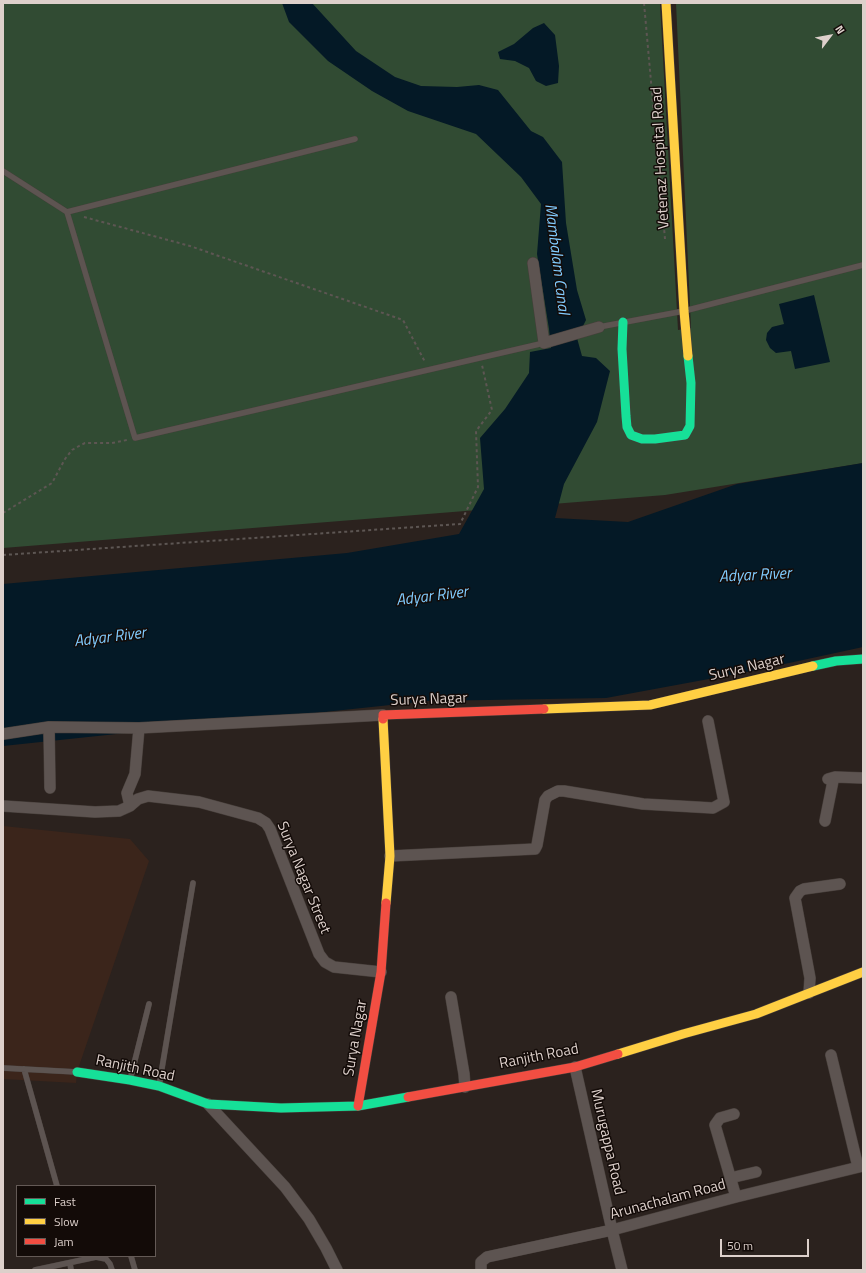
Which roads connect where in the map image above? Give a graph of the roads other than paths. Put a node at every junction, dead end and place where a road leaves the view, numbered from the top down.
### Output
1 (666, 3) edge
2 (355, 139) dead end
3 (3, 171) edge
4 (67, 212) junction
5 (533, 263) dead end
6 (863, 265) edge
7 (684, 311) junction
8 (623, 322) junction
9 (599, 327) joint
10 (544, 343) junction
11 (863, 659) edge
12 (383, 715) junction
13 (708, 721) dead end
14 (49, 727) junction
15 (139, 728) junction
16 (3, 734) edge
17 (863, 778) edge
18 (50, 788) dead end
19 (3, 806) edge
20 (130, 806) junction
21 (825, 821) dead end
22 (390, 856) junction
23 (193, 884) dead end
24 (840, 884) dead end
25 (381, 972) junction
26 (863, 972) edge
27 (809, 993) junction
28 (451, 997) dead end
29 (149, 1004) dead end
30 (831, 1055) dead end
31 (575, 1067) junction
32 (3, 1068) edge
33 (24, 1069) junction
34 (77, 1072) joint
35 (130, 1080) junction
36 (159, 1086) junction
37 (465, 1087) junction
38 (208, 1104) junction
39 (358, 1106) junction
40 (734, 1114) dead end
41 (861, 1166) edge
42 (756, 1172) dead end
43 (730, 1178) junction
44 (57, 1185) edge
45 (736, 1197) junction
46 (612, 1230) junction
47 (131, 1257) edge
48 (70, 1263) junction
49 (481, 1266) edge
50 (35, 1270) edge
51 (71, 1270) edge
52 (112, 1270) edge
53 (135, 1270) edge
54 (337, 1270) edge
55 (622, 1270) edge

1 - 7 street, Vetenaz Hospital Road
2 - 4 lane
3 - 4 lane
4 - 10 lane
5 - 10 street
6 - 7 lane
7 - 8 lane
7 - 8 street, Vetenaz Hospital Road
8 - 9 lane
9 - 10 street
11 - 12 street, Surya Nagar
12 - 15 street
12 - 22 street, Surya Nagar
13 - 22 street
14 - 15 street
14 - 16 street
14 - 18 street
15 - 20 street
17 - 21 street
19 - 20 street, Surya Nagar Street
20 - 25 street, Surya Nagar Street
22 - 25 street, Surya Nagar
23 - 36 lane
24 - 27 street
25 - 39 street, Surya Nagar
26 - 27 street, Ranjith Road
27 - 31 street, Ranjith Road
28 - 37 street
29 - 35 lane
30 - 41 street
31 - 37 street, Ranjith Road
31 - 46 street, Murugappa Road
32 - 33 lane
33 - 34 lane
33 - 44 lane
34 - 35 street, Ranjith Road
35 - 36 street, Ranjith Road
36 - 38 street, Ranjith Road
37 - 39 street, Ranjith Road
38 - 39 street, Ranjith Road
38 - 54 street, Ranjith Road
40 - 43 street
41 - 45 street, Arunachalam Road
42 - 43 street
43 - 45 street
45 - 46 street, Arunachalam Road
46 - 49 street, Arunachalam Road
46 - 55 street, Murugappa Road
47 - 53 lane
48 - 50 lane
48 - 51 lane
48 - 52 lane

